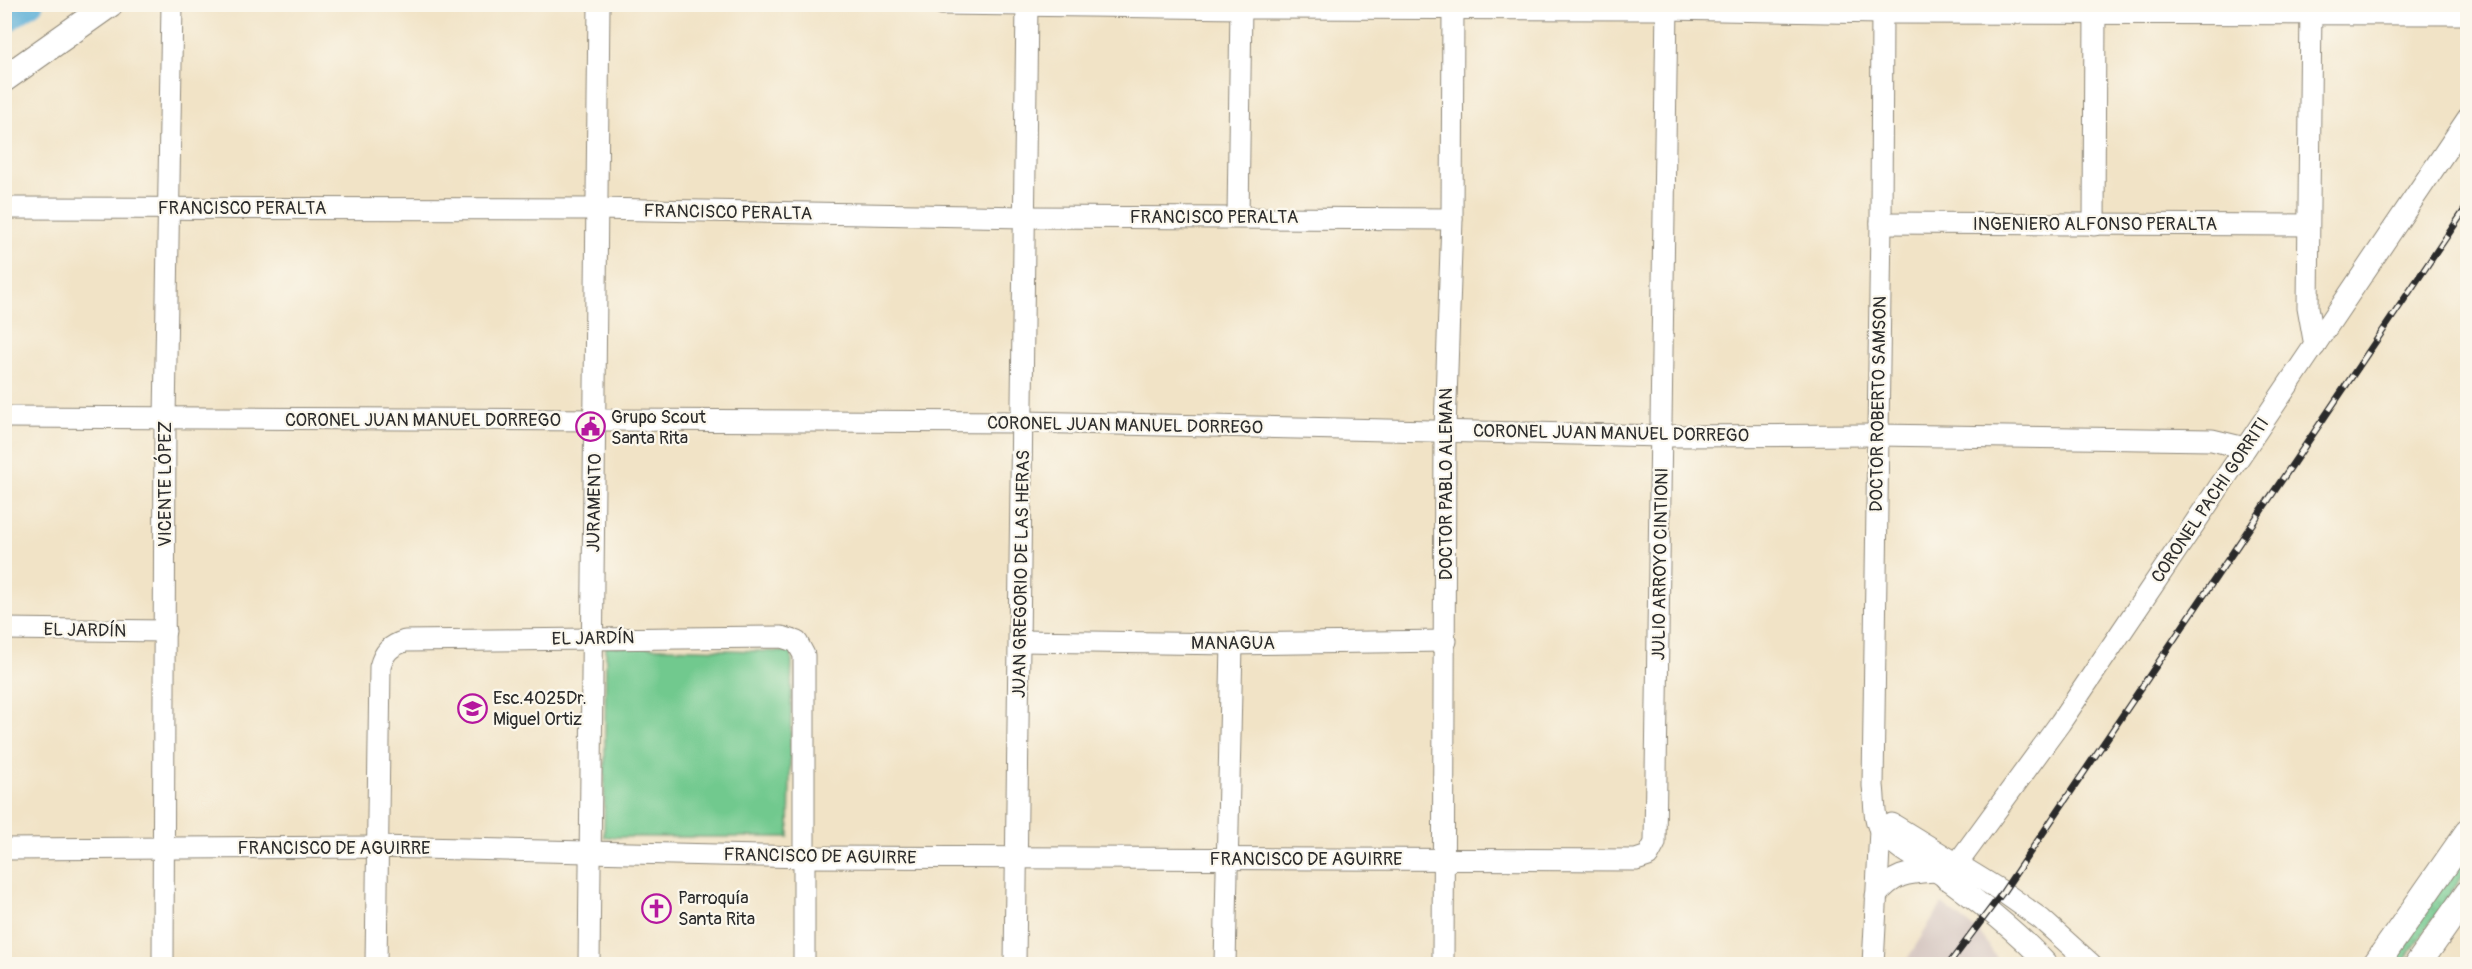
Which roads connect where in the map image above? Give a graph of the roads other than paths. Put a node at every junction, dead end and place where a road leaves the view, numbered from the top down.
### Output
1 (111, 4) edge
2 (172, 4) edge
3 (599, 4) edge
4 (942, 4) edge
5 (1027, 6) edge
6 (1242, 6) edge
7 (1453, 7) edge
8 (1667, 7) edge
9 (1882, 9) edge
10 (2096, 9) edge
11 (2311, 9) edge
12 (2468, 14) edge
13 (4, 79) edge
14 (2468, 118) edge
15 (4, 207) edge
16 (171, 207) junction
17 (596, 209) junction
18 (1026, 217) junction
19 (1238, 217) junction
20 (1452, 219) junction
21 (1881, 223) junction
22 (2094, 225) junction
23 (2308, 225) junction
24 (2315, 346) junction
25 (4, 417) edge
26 (165, 418) junction
27 (596, 421) junction
28 (1023, 422) junction
29 (1445, 430) junction
30 (1878, 435) junction
31 (1662, 436) junction
32 (2245, 448) junction
33 (4, 629) edge
34 (165, 631) junction
35 (592, 638) junction
36 (1020, 641) junction
37 (1446, 641) junction
38 (1232, 644) junction
39 (1875, 803) junction
40 (1880, 830) junction
41 (2468, 832) edge
42 (377, 846) junction
43 (4, 849) edge
44 (164, 850) junction
45 (591, 851) junction
46 (804, 857) junction
47 (1445, 858) junction
48 (1017, 859) junction
49 (1227, 859) junction
50 (1636, 860) joint
51 (1946, 871) junction
52 (2468, 893) edge
53 (1876, 896) junction
54 (162, 964) edge
55 (376, 964) edge
56 (589, 964) edge
57 (804, 964) edge
58 (1015, 964) edge
59 (1225, 964) edge
60 (1443, 964) edge
61 (1873, 964) edge
62 (2047, 964) edge
63 (2091, 964) edge
64 (2376, 964) edge
65 (2418, 964) edge

1 - 13 main road
2 - 16 street, VICENTE LÓPEZ
3 - 17 street, JURAMENTO
4 - 5 street
5 - 6 street
5 - 18 street, JUAN GREGORIO DE LAS HERAS
6 - 7 street
6 - 19 street
7 - 8 street
7 - 20 street, DOCTOR PABLO ALEMAN
8 - 9 street
8 - 31 street, JULIO ARROYO CINTIONI
9 - 10 street
9 - 21 street, DOCTOR ROBERTO SAMSON
10 - 11 street
10 - 22 street
11 - 12 street
11 - 23 street
14 - 24 street, CORONEL PACHI GORRITI
15 - 16 street, FRANCISCO PERALTA
16 - 17 street, FRANCISCO PERALTA
16 - 26 street, VICENTE LÓPEZ
17 - 18 street, FRANCISCO PERALTA
17 - 27 street, JURAMENTO
18 - 19 street, FRANCISCO PERALTA
18 - 28 street, JUAN GREGORIO DE LAS HERAS
19 - 20 street, FRANCISCO PERALTA
20 - 29 street, DOCTOR PABLO ALEMAN
21 - 22 street, INGENIERO ALFONSO PERALTA
21 - 30 street, DOCTOR ROBERTO SAMSON
22 - 23 street, INGENIERO ALFONSO PERALTA
23 - 24 street
24 - 32 street, CORONEL PACHI GORRITI
25 - 26 street, CORONEL JUAN MANUEL DORREGO
26 - 27 street, CORONEL JUAN MANUEL DORREGO
26 - 34 street, VICENTE LÓPEZ
27 - 28 street, CORONEL JUAN MANUEL DORREGO
27 - 35 street, JURAMENTO
28 - 29 street, CORONEL JUAN MANUEL DORREGO
28 - 36 street, JUAN GREGORIO DE LAS HERAS
29 - 31 street, CORONEL JUAN MANUEL DORREGO
29 - 37 street, DOCTOR PABLO ALEMAN
30 - 31 street, CORONEL JUAN MANUEL DORREGO
30 - 32 street, CORONEL JUAN MANUEL DORREGO
30 - 39 street, DOCTOR ROBERTO SAMSON
31 - 50 street, JULIO ARROYO CINTIONI
32 - 51 street, CORONEL PACHI GORRITI
33 - 34 street, EL JARDÍN
34 - 44 street, VICENTE LÓPEZ
35 - 42 street, EL JARDÍN
35 - 45 street, JURAMENTO
35 - 46 street, EL JARDÍN
36 - 38 street, MANAGUA
36 - 48 street, JUAN GREGORIO DE LAS HERAS
37 - 38 street, MANAGUA
37 - 47 street, DOCTOR PABLO ALEMAN
38 - 49 street
39 - 40 street, DOCTOR ROBERTO SAMSON
39 - 51 street
40 - 51 street
40 - 53 street, DOCTOR ROBERTO SAMSON
41 - 64 main road
42 - 44 street, FRANCISCO DE AGUIRRE
42 - 45 street, FRANCISCO DE AGUIRRE
42 - 55 street
43 - 44 street, FRANCISCO DE AGUIRRE
44 - 54 street, VICENTE LÓPEZ
45 - 46 street, FRANCISCO DE AGUIRRE
45 - 56 street, JURAMENTO
46 - 48 street, FRANCISCO DE AGUIRRE
46 - 57 street
47 - 49 street, FRANCISCO DE AGUIRRE
47 - 50 street, FRANCISCO DE AGUIRRE
47 - 60 street, DOCTOR PABLO ALEMAN
48 - 49 street, FRANCISCO DE AGUIRRE
48 - 58 street, JUAN GREGORIO DE LAS HERAS
49 - 59 street
51 - 53 street
51 - 62 street
51 - 63 street
52 - 65 main road
53 - 61 street, DOCTOR ROBERTO SAMSON

